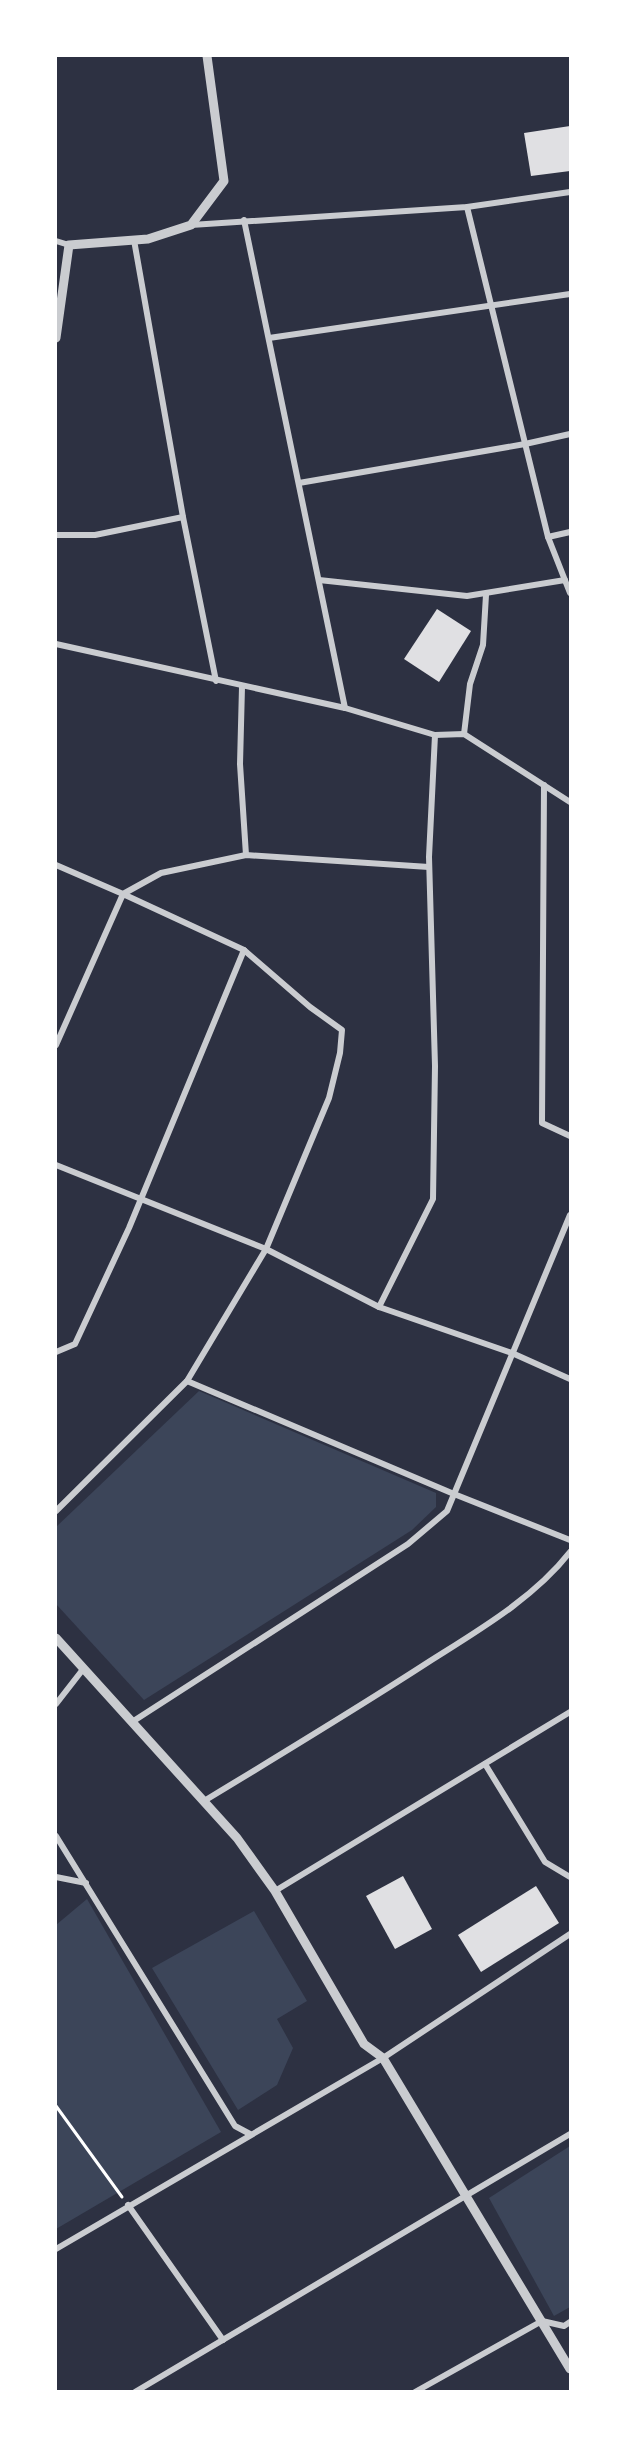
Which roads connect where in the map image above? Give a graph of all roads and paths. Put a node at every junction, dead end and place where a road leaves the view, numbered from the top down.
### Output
1 (207, 56) edge
2 (570, 192) edge
3 (467, 207) junction
4 (244, 220) junction
5 (190, 225) junction
6 (134, 240) junction
7 (56, 241) edge
8 (69, 246) junction
9 (570, 294) edge
10 (491, 305) junction
11 (56, 338) edge
12 (268, 338) junction
13 (570, 434) edge
14 (525, 444) junction
15 (299, 483) junction
16 (183, 517) junction
17 (570, 532) edge
18 (56, 535) edge
19 (548, 537) junction
20 (319, 580) junction
21 (565, 580) junction
22 (570, 593) edge
23 (486, 595) junction
24 (56, 644) edge
25 (216, 681) junction
26 (242, 687) junction
27 (345, 708) junction
28 (464, 734) junction
29 (435, 735) junction
30 (544, 785) junction
31 (570, 802) edge
32 (246, 855) junction
33 (56, 866) edge
34 (429, 867) junction
35 (123, 894) junction
36 (244, 950) junction
37 (56, 1046) edge
38 (570, 1136) edge
39 (56, 1165) edge
40 (140, 1201) junction
41 (570, 1215) edge
42 (568, 1225) edge
43 (266, 1249) junction
44 (379, 1307) junction
45 (56, 1352) edge
46 (512, 1353) junction
47 (570, 1379) edge
48 (187, 1380) junction
49 (454, 1494) junction
50 (56, 1511) edge
51 (570, 1540) edge
52 (570, 1551) edge
53 (56, 1638) edge
54 (84, 1668) junction
55 (56, 1704) edge
56 (570, 1712) edge
57 (132, 1722) junction
58 (485, 1764) junction
59 (204, 1801) junction
60 (56, 1836) edge
61 (56, 1877) edge
62 (570, 1877) edge
63 (86, 1883) junction
64 (275, 1891) junction
65 (570, 1934) edge
66 (383, 2058) junction
67 (56, 2106) edge
68 (250, 2134) junction
69 (570, 2134) edge
70 (468, 2196) junction
71 (128, 2205) junction
72 (56, 2249) edge
73 (542, 2321) junction
74 (570, 2322) edge
75 (223, 2340) junction
76 (570, 2369) edge
77 (135, 2391) edge
78 (415, 2391) edge

1 - 5 street
2 - 3 street
3 - 4 street
3 - 10 street
4 - 5 street
4 - 12 street
5 - 6 street
6 - 8 street
6 - 16 street
7 - 8 street
8 - 11 street
9 - 10 street
10 - 12 street
10 - 14 street
12 - 15 street
13 - 14 street
14 - 15 street
14 - 19 street
15 - 20 street
16 - 18 street
16 - 25 street
17 - 19 street
19 - 21 street
20 - 23 street
20 - 27 street
21 - 22 street
21 - 23 street
23 - 28 street
24 - 25 street
25 - 26 street
26 - 27 street
26 - 32 street
27 - 29 street
28 - 29 street
28 - 30 street
29 - 34 street
30 - 31 street
30 - 38 street
32 - 34 street
32 - 35 street
33 - 35 street
34 - 44 street
35 - 36 street
35 - 37 street
36 - 40 street
36 - 43 street
39 - 40 street
40 - 43 street
40 - 45 street
41 - 42 street
42 - 46 street
43 - 44 street
43 - 48 street
44 - 46 street
46 - 47 street
46 - 49 street
48 - 49 street
48 - 50 street
49 - 51 street
49 - 57 street
52 - 59 street
53 - 54 street
54 - 55 street
54 - 57 street
56 - 58 street
57 - 59 street
58 - 62 street
58 - 64 street
59 - 64 street
60 - 63 street
61 - 63 street
63 - 68 street
64 - 66 street
65 - 66 street
66 - 68 street
66 - 70 street
67 - 71 path
68 - 71 street
69 - 70 street
70 - 73 street
70 - 75 street
71 - 72 street
71 - 75 street
73 - 74 street
73 - 76 street
73 - 78 street
75 - 77 street

